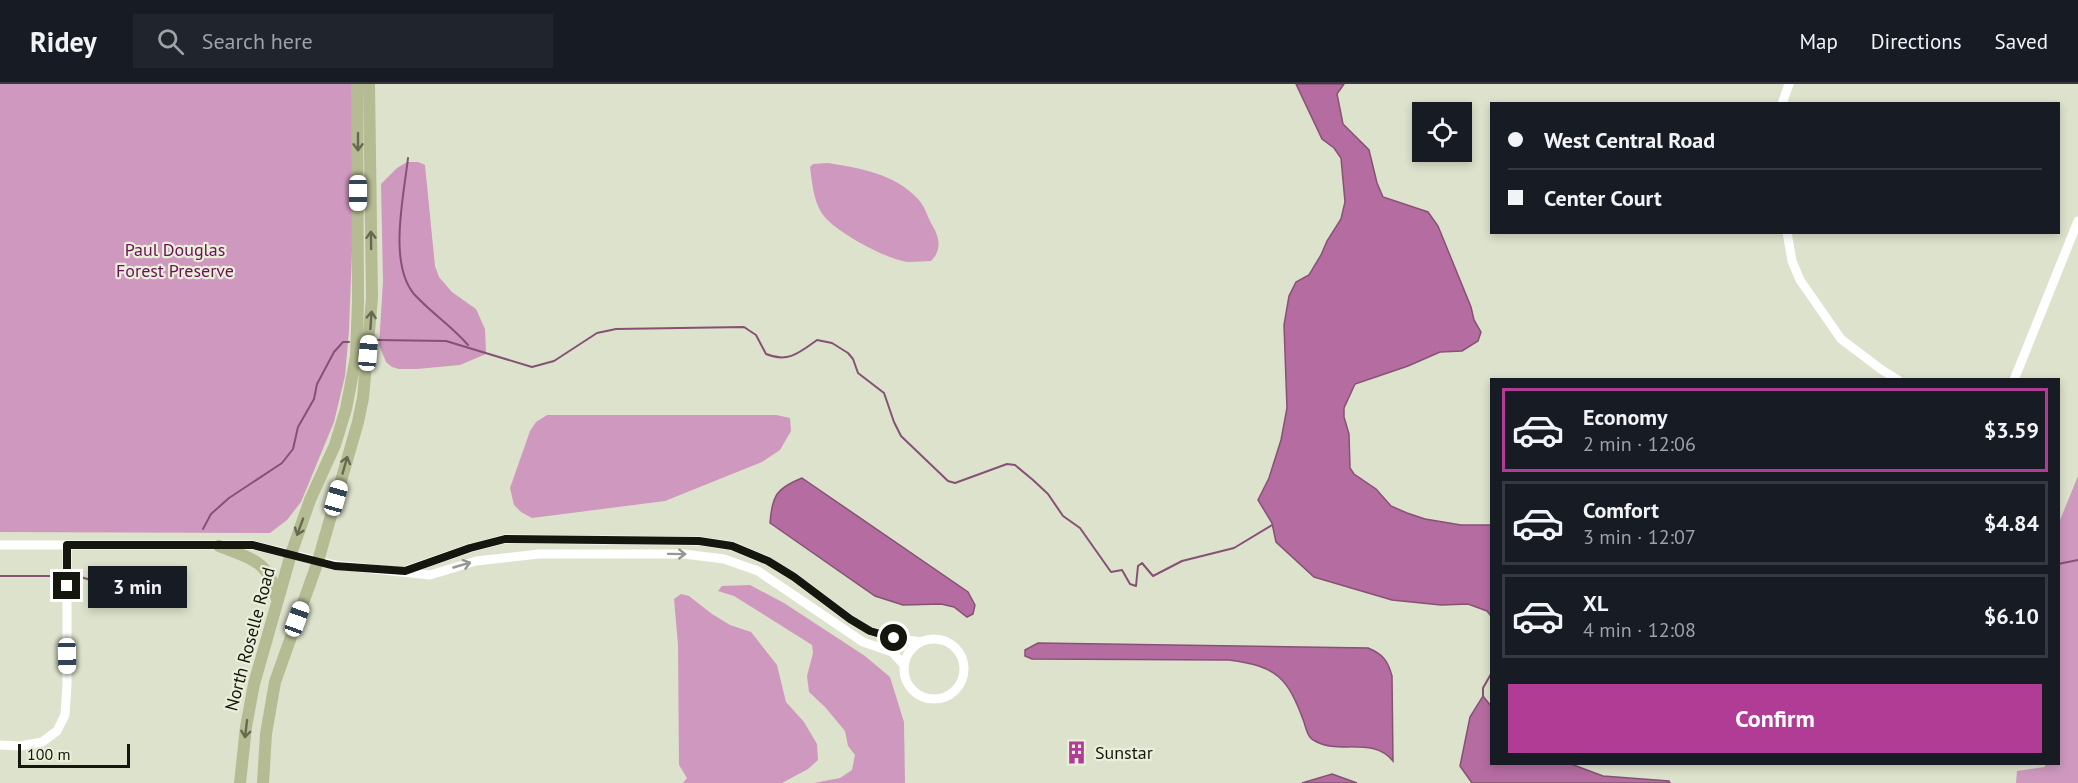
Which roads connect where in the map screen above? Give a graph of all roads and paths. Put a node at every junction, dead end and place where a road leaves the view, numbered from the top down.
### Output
1 (357, 84) edge
2 (369, 84) edge
3 (1789, 84) edge
4 (1783, 102) edge
5 (2078, 221) edge
6 (1787, 234) edge
7 (1895, 378) edge
8 (2015, 378) edge
9 (539, 539) junction
10 (642, 540) junction
11 (0, 545) edge
12 (67, 545) junction
13 (219, 546) junction
14 (740, 550) junction
15 (291, 554) junction
16 (539, 554) junction
17 (641, 554) junction
18 (318, 561) junction
19 (734, 562) junction
20 (405, 571) junction
21 (277, 601) junction
22 (920, 642) junction
23 (904, 665) junction
24 (0, 745) edge
25 (240, 783) edge
26 (263, 783) edge

1 -> 15 main road, North Roselle Road
18 -> 2 main road, North Roselle Road
3 - 4 street
5 - 8 street
6 - 7 street
9 - 10 street
9 - 16 street
9 - 20 street
10 - 14 street
10 - 17 street
11 - 12 street
12 - 13 street
12 - 24 street
13 - 15 street
13 - 21 main road
14 - 19 street
14 - 22 street
15 - 18 street
15 - 21 main road, North Roselle Road
16 - 17 street
20 -> 16 street
17 -> 19 street
18 - 20 street
18 - 26 main road, North Roselle Road
19 - 23 street
21 -> 25 main road, North Roselle Road
22 - 23 street
22 - 23 street

